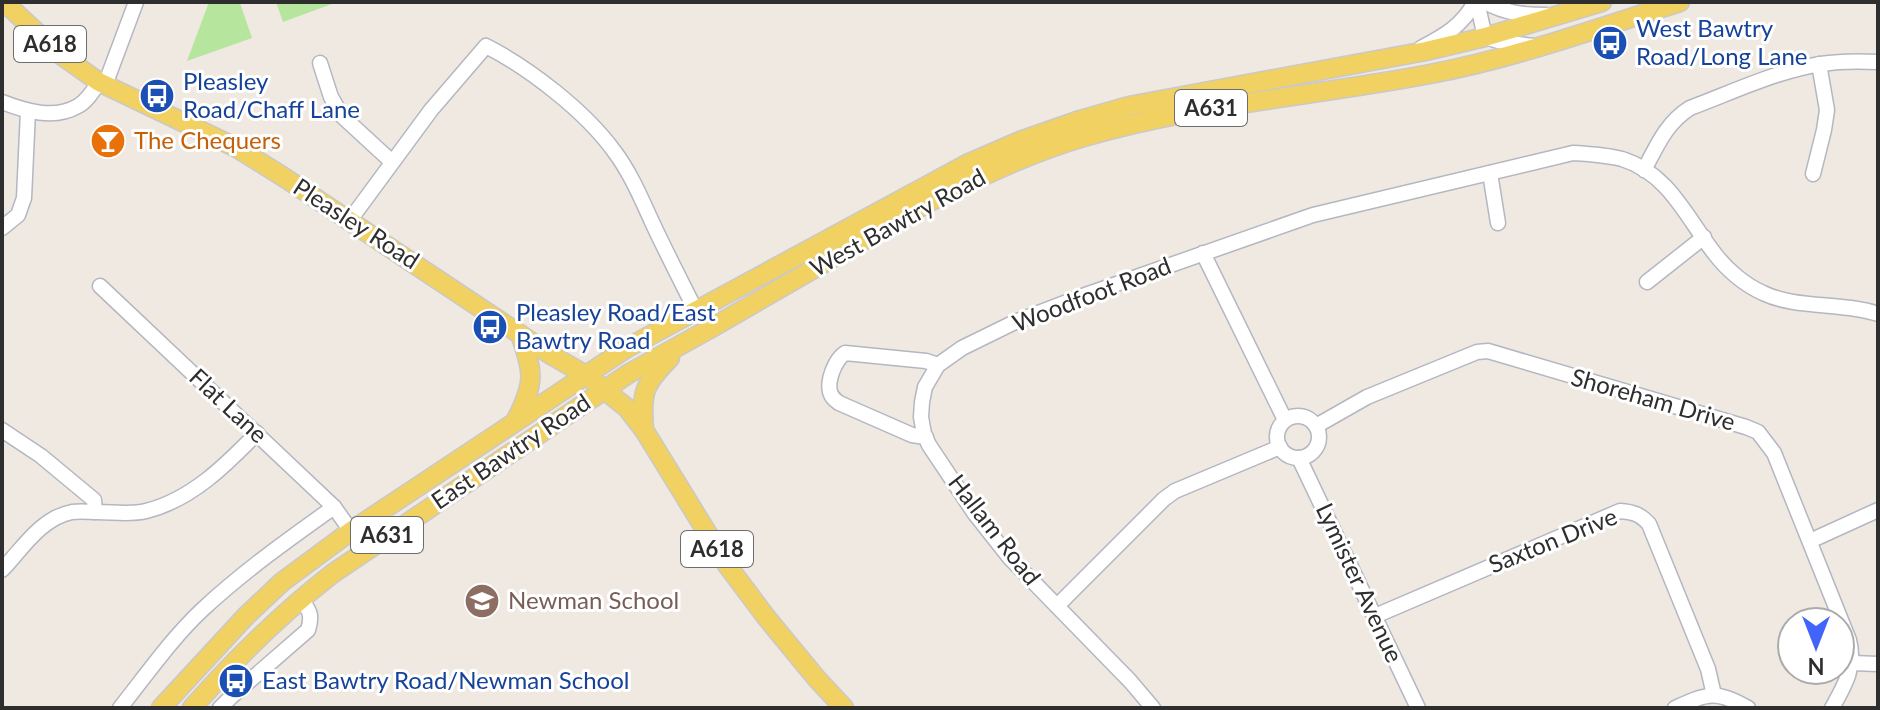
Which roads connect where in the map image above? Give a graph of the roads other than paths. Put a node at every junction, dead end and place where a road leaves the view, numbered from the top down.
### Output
1 (4, 2) edge
2 (136, 2) edge
3 (1476, 2) edge
4 (1485, 2) edge
5 (1602, 2) edge
6 (1680, 2) edge
7 (1560, 15) junction
8 (1485, 37) junction
9 (1553, 43) junction
10 (1406, 55) junction
11 (1878, 62) edge
12 (320, 63) dead end
13 (1819, 64) junction
14 (102, 84) junction
15 (2, 102) edge
16 (28, 111) junction
17 (392, 162) junction
18 (1644, 170) junction
19 (1490, 173) junction
20 (1813, 174) dead end
21 (350, 220) junction
22 (1498, 223) dead end
23 (2, 228) edge
24 (1704, 237) junction
25 (1203, 253) junction
26 (1647, 282) dead end
27 (100, 286) dead end
28 (696, 311) junction
29 (1878, 314) edge
30 (520, 334) junction
31 (683, 345) junction
32 (938, 365) junction
33 (586, 375) junction
34 (603, 390) junction
35 (516, 420) junction
36 (1285, 420) junction
37 (1316, 426) junction
38 (2, 430) edge
39 (644, 430) junction
40 (257, 433) junction
41 (926, 437) junction
42 (1280, 447) junction
43 (1299, 458) junction
44 (334, 507) junction
45 (1878, 510) edge
46 (95, 512) junction
47 (351, 531) junction
48 (1810, 541) junction
49 (2, 570) edge
50 (301, 598) junction
51 (1057, 606) junction
52 (1836, 606) edge
53 (1375, 616) junction
54 (1856, 663) edge
55 (1878, 664) edge
56 (1844, 686) edge
57 (1714, 695) junction
58 (120, 708) edge
59 (161, 708) edge
60 (192, 708) edge
61 (220, 708) edge
62 (844, 708) edge
63 (1153, 708) edge
64 (1418, 708) edge
65 (1675, 708) edge
66 (1748, 708) edge
67 (1832, 708) edge

1 - 14 main road, Pleasley Road / A618
2 - 14 street
3 - 8 street
3 - 10 street, A631
4 - 7 street
5 - 7 main road, West Bawtry Road / A631
6 - 9 main road, West Bawtry Road / A631
7 - 8 main road, West Bawtry Road / A631
8 - 9 street, A631
8 - 10 main road, West Bawtry Road / A631
9 - 31 main road, West Bawtry Road / A631
10 - 28 main road, West Bawtry Road / A631
11 - 13 street
12 - 17 street
13 - 18 street
13 - 20 street
14 - 16 street
14 - 21 main road, Pleasley Road / A618
15 - 16 street
16 - 23 street
17 - 21 street
17 - 28 street
18 - 19 street, Woodfoot Road
18 - 24 street, Woodfoot Road
19 - 22 street
19 - 25 street, Woodfoot Road
21 - 30 main road, Pleasley Road / A618
24 - 26 street
24 - 29 street, Woodfoot Road
25 - 32 street, Woodfoot Road
25 - 36 street
27 - 40 street, Flat Lane
28 - 33 main road, West Bawtry Road / A631
30 - 33 main road, Pleasley Road / A618
30 - 35 main road
31 - 34 main road, West Bawtry Road / A631
31 - 39 main road
32 - 41 street, Hallam Road
32 - 41 street
33 - 34 main road, A618
33 - 35 main road, East Bawtry Road / A631
34 - 39 main road, A618
34 - 50 main road, East Bawtry Road / A631
35 - 47 main road, East Bawtry Road / A631
36 - 37 street
36 - 42 street
37 - 43 street
37 - 48 street, Shoreham Drive
38 - 46 street
39 - 62 main road, A618
40 - 44 street, Flat Lane
40 - 46 street
41 - 51 street, Hallam Road
42 - 43 street
42 - 51 street
43 - 53 street, Lymister Avenue
44 - 47 street, Flat Lane
44 - 58 street
45 - 48 street
46 - 49 street
47 - 59 main road, East Bawtry Road / A631
48 - 52 street, Shoreham Drive
50 - 60 main road, East Bawtry Road / A631
50 - 61 street
51 - 63 street, Hallam Road
53 - 57 street, Saxton Drive
53 - 64 street, Lymister Avenue
54 - 55 street
56 - 67 street
57 - 65 street
57 - 66 street

